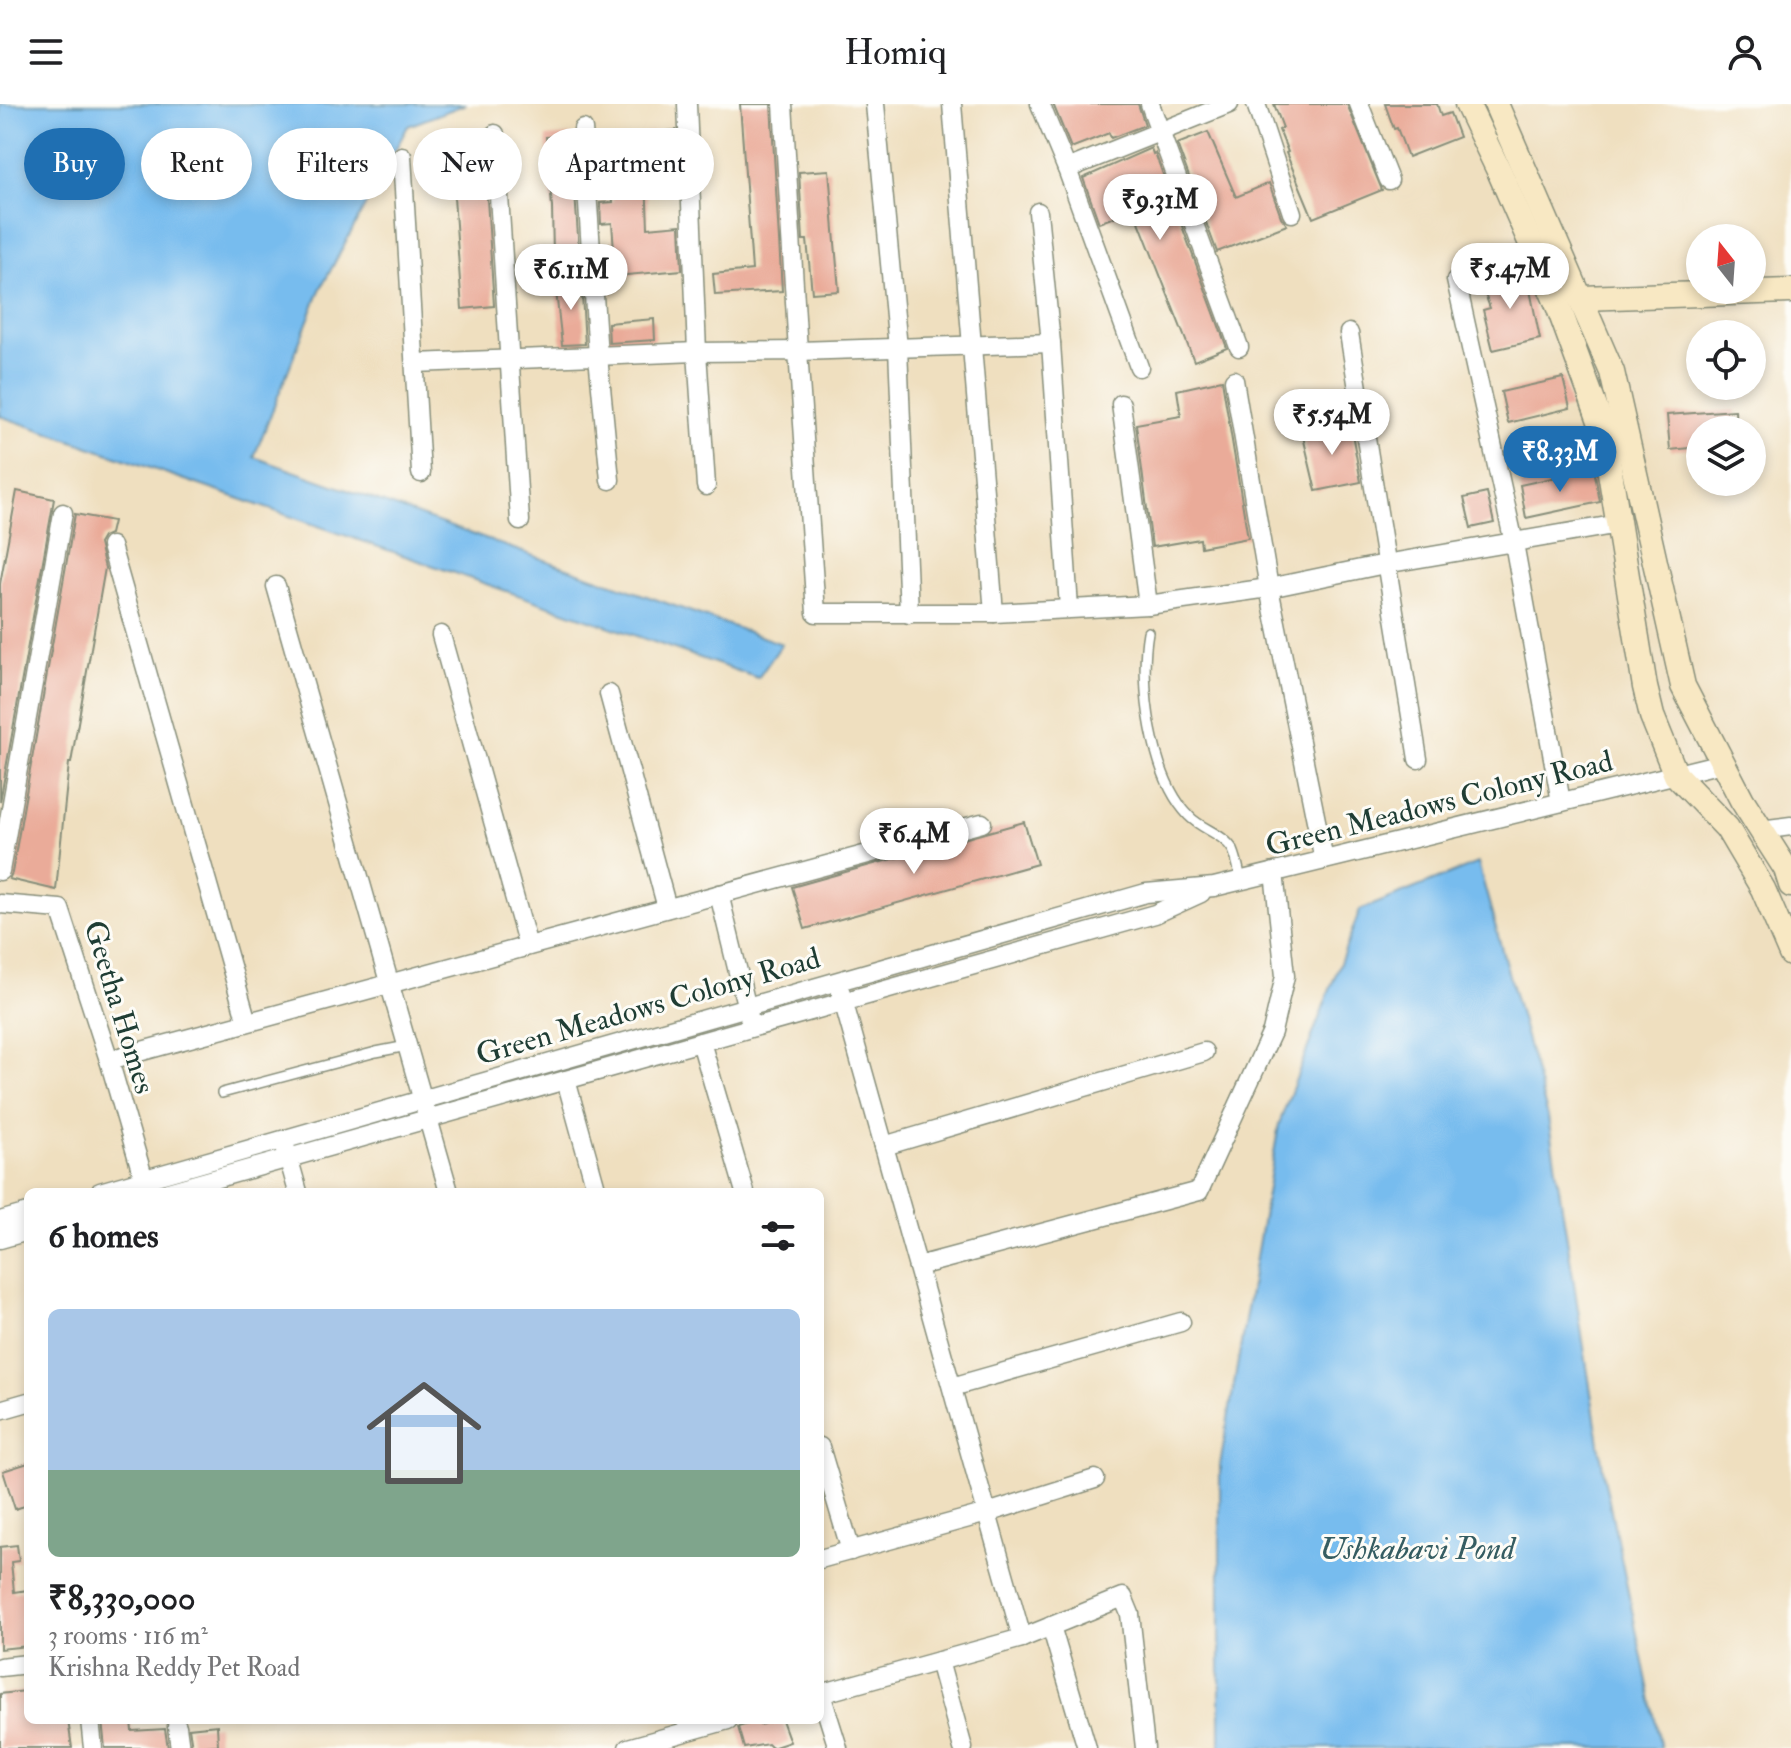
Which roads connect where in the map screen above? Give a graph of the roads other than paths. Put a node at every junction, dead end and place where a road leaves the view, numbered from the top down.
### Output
1 (687, 104) edge
2 (783, 104) edge
3 (875, 104) edge
4 (952, 104) edge
5 (1040, 104) edge
6 (1150, 104) edge
7 (1229, 104) edge
8 (1256, 104) edge
9 (1359, 104) edge
10 (1467, 104) edge
11 (1496, 104) edge
12 (1161, 132) junction
13 (402, 156) dead end
14 (1067, 169) junction
15 (1389, 180) dead end
16 (499, 200) edge
17 (588, 200) edge
18 (1038, 212) dead end
19 (1292, 213) dead end
20 (1535, 253) junction
21 (1478, 267) dead end
22 (1456, 280) dead end
23 (1791, 291) edge
24 (1582, 298) junction
25 (1349, 333) dead end
26 (1051, 343) junction
27 (971, 346) junction
28 (1239, 347) dead end
29 (898, 348) junction
30 (798, 351) junction
31 (697, 352) junction
32 (598, 356) junction
33 (510, 358) junction
34 (415, 363) junction
35 (1139, 367) dead end
36 (1234, 380) dead end
37 (1121, 404) dead end
38 (421, 473) dead end
39 (610, 480) dead end
40 (706, 486) dead end
41 (63, 513) dead end
42 (520, 521) dead end
43 (1619, 524) junction
44 (1514, 543) junction
45 (111, 546) dead end
46 (1385, 564) junction
47 (276, 586) dead end
48 (1269, 588) junction
49 (1148, 605) junction
50 (1069, 608) junction
51 (994, 613) junction
52 (909, 614) junction
53 (1148, 632) dead end
54 (441, 635) dead end
55 (1681, 677) junction
56 (1645, 687) junction
57 (609, 694) dead end
58 (1418, 759) dead end
59 (1722, 763) junction
60 (1676, 775) junction
61 (1561, 802) junction
62 (982, 823) dead end
63 (1791, 826) edge
64 (1760, 830) junction
65 (1324, 860) junction
66 (0, 871) edge
67 (1274, 872) junction
68 (1241, 880) junction
69 (1791, 885) edge
70 (1214, 887) junction
71 (719, 894) junction
72 (0, 904) edge
73 (667, 908) junction
74 (528, 946) junction
75 (1791, 954) edge
76 (838, 981) junction
77 (389, 984) junction
78 (844, 1002) junction
79 (747, 1007) junction
80 (247, 1022) junction
81 (752, 1028) junction
82 (701, 1042) junction
83 (407, 1046) junction
84 (1204, 1052) dead end
85 (109, 1060) junction
86 (566, 1080) junction
87 (222, 1093) dead end
88 (422, 1100) junction
89 (428, 1119) junction
90 (884, 1146) junction
91 (286, 1149) junction
92 (144, 1180) junction
93 (115, 1188) edge
94 (179, 1188) edge
95 (297, 1188) edge
96 (448, 1188) edge
97 (596, 1188) edge
98 (744, 1188) edge
99 (24, 1214) edge
100 (0, 1221) edge
101 (24, 1232) edge
102 (0, 1239) edge
103 (918, 1266) junction
104 (1181, 1322) dead end
105 (952, 1387) junction
106 (24, 1403) edge
107 (0, 1410) edge
108 (824, 1460) edge
109 (1095, 1479) dead end
110 (987, 1513) junction
111 (851, 1551) junction
112 (824, 1558) edge
113 (1051, 1626) junction
114 (1022, 1638) junction
115 (939, 1661) junction
116 (24, 1664) edge
117 (0, 1667) edge
118 (824, 1693) edge
119 (824, 1704) edge
120 (90, 1724) edge
121 (714, 1724) edge
122 (177, 1726) dead end
123 (93, 1748) edge
124 (180, 1748) edge
125 (628, 1748) edge
126 (838, 1748) edge
127 (963, 1748) edge
128 (1087, 1748) edge
129 (1145, 1748) edge

1 - 31 street
2 - 30 street
3 - 29 street
4 - 27 street
5 - 14 street
6 - 12 street
7 - 12 street
8 - 19 street
9 - 15 street
10 - 20 main road
11 - 24 main road
12 - 14 street
12 - 28 street
13 - 34 street
14 - 35 street
16 - 33 street
17 - 32 street
18 - 26 street
20 - 21 lane
20 - 43 main road
22 - 44 street
23 - 24 main road
24 - 55 main road
25 - 46 street
26 - 27 street
26 - 50 street
27 - 29 street
27 - 51 street
29 - 30 street
29 - 52 street
30 - 31 street
30 - 52 street
31 - 32 street
31 - 40 street
32 - 33 street
32 - 39 street
33 - 34 street
33 - 42 street
34 - 38 street
36 - 48 street
37 - 49 street
41 - 66 street
43 - 44 street
43 - 56 main road
44 - 46 street
44 - 61 street
45 - 80 street
46 - 48 street
46 - 58 street
47 - 77 street
48 - 49 street
48 - 65 street
49 - 50 street
50 - 51 street
51 - 52 street
53 - 68 lane
54 - 74 street
55 - 56 main road
55 - 59 main road
56 - 60 main road
57 - 73 street
59 - 60 street, Green Meadows Colony Road
59 - 64 main road
60 - 61 street, Green Meadows Colony Road
60 - 75 main road
61 - 65 street, Green Meadows Colony Road
62 - 71 street
63 - 64 street
64 - 69 main road
65 - 67 street, Green Meadows Colony Road
67 - 68 street, Green Meadows Colony Road
67 - 103 street
68 - 70 street, Green Meadows Colony Road
70 - 76 street, Green Meadows Colony Road
70 - 78 street, Green Meadows Colony Road
71 - 73 street
71 - 79 street
72 - 85 street, Geetha Homes
73 - 74 street
74 - 77 street
76 - 78 street
76 - 79 street, Green Meadows Colony Road
77 - 80 street
77 - 83 street
78 - 81 street, Green Meadows Colony Road
78 - 90 street
79 - 81 street
79 - 88 street, Green Meadows Colony Road
80 - 85 street
81 - 82 street, Green Meadows Colony Road
82 - 86 street, Green Meadows Colony Road
82 - 98 street
83 - 87 lane
83 - 88 street
84 - 90 street
85 - 92 street, Geetha Homes
86 - 89 street, Green Meadows Colony Road
86 - 97 street
88 - 89 street
88 - 91 street, Green Meadows Colony Road
89 - 91 street, Green Meadows Colony Road
89 - 96 street
90 - 103 street
91 - 92 street, Green Meadows Colony Road
91 - 94 street, Green Meadows Colony Road
91 - 95 street
92 - 93 street, Green Meadows Colony Road
99 - 100 street
101 - 102 street
103 - 105 street
104 - 105 street
105 - 110 street
106 - 107 street
108 - 111 street
109 - 110 street
110 - 111 street
110 - 114 street
111 - 112 street
113 - 114 street
113 - 128 street
113 - 129 street
114 - 115 street
115 - 118 street
115 - 127 street
116 - 117 street
119 - 126 street
120 - 123 street
121 - 125 street
122 - 124 street

